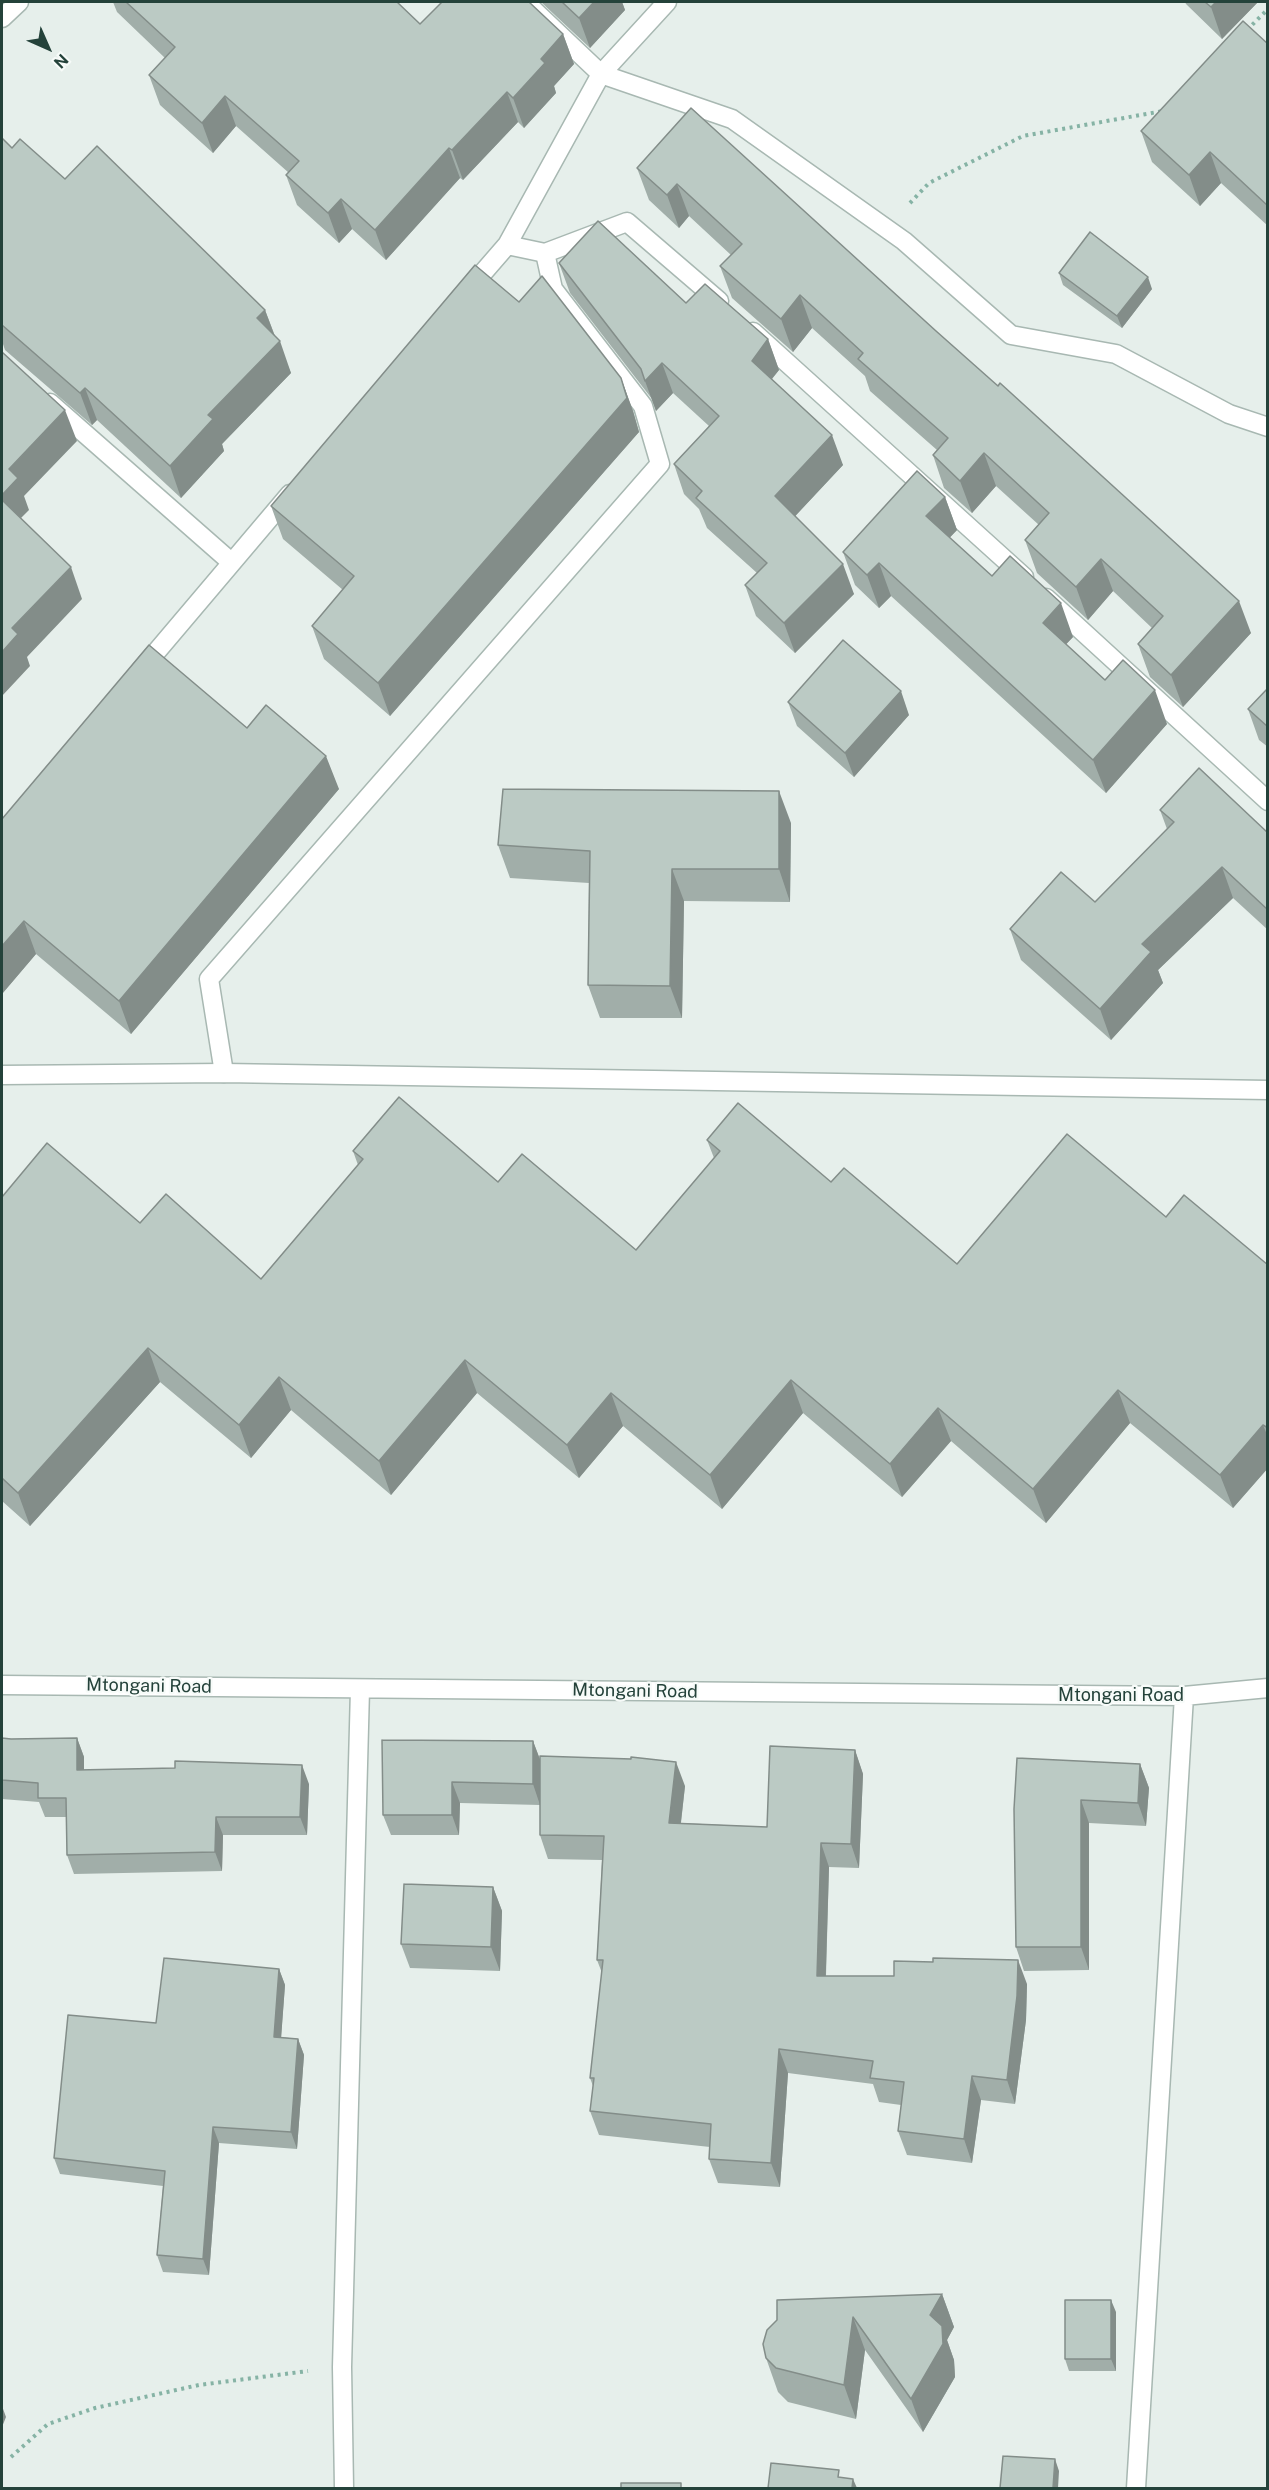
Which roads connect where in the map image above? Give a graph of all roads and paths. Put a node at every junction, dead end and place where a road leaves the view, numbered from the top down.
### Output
1 (19, 2) edge
2 (525, 2) edge
3 (667, 2) edge
4 (1268, 9) edge
5 (2, 18) edge
6 (1246, 32) edge
7 (601, 74) junction
8 (1171, 110) edge
9 (885, 228) junction
10 (507, 245) junction
11 (545, 253) junction
12 (454, 307) edge
13 (37, 392) edge
14 (1268, 427) edge
15 (300, 483) edge
16 (231, 562) junction
17 (131, 681) edge
18 (1268, 801) edge
19 (224, 1073) junction
20 (2, 1075) edge
21 (1268, 1090) edge
22 (2, 1685) edge
23 (1268, 1688) edge
24 (360, 1689) junction
25 (1184, 1696) junction
26 (342, 2367) junction
27 (11, 2457) dead end
28 (344, 2488) edge
29 (1136, 2488) edge

1 - 5 street
2 - 7 street
3 - 7 street
4 - 6 path
7 - 9 street
7 - 10 street
8 - 9 path
9 - 14 street
10 - 11 street
10 - 12 street
11 - 18 street
11 - 19 street
13 - 16 street
15 - 16 street
16 - 17 street
19 - 20 street
19 - 21 street
22 - 24 street, Mtongani Road
23 - 25 street, Mtongani Road
24 - 25 street, Mtongani Road
24 - 26 street
25 - 29 street
26 - 27 path
26 - 28 street

